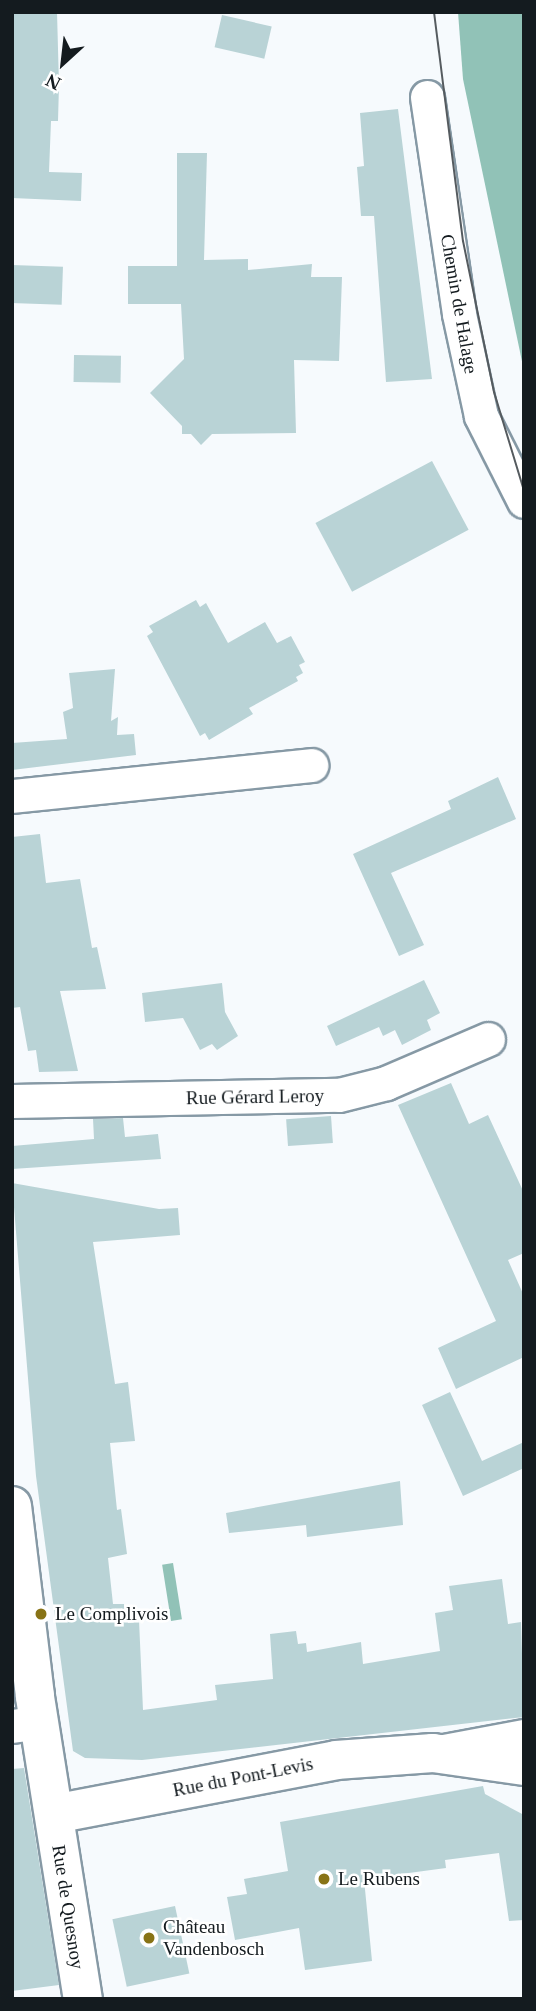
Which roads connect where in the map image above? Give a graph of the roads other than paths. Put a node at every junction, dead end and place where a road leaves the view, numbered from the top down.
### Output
1 (427, 97) dead end
2 (524, 501) edge
3 (311, 765) dead end
4 (12, 796) edge
5 (488, 1039) dead end
6 (12, 1101) edge
7 (12, 1506) edge
8 (25, 1724) edge
9 (524, 1736) edge
10 (433, 1753) junction
11 (524, 1766) edge
12 (54, 1814) junction
13 (83, 1999) edge

1 - 2 street, Chemin de Halage
3 - 4 street
5 - 6 street, Rue Gérard Leroy
7 - 8 street, Rue de Quesnoy
8 - 12 street, Rue de Quesnoy
9 - 10 street, Rue du Pont-Levis
10 - 11 street, Rue du Pont-Levis
10 - 12 street, Rue du Pont-Levis
12 - 13 street, Rue de Quesnoy

